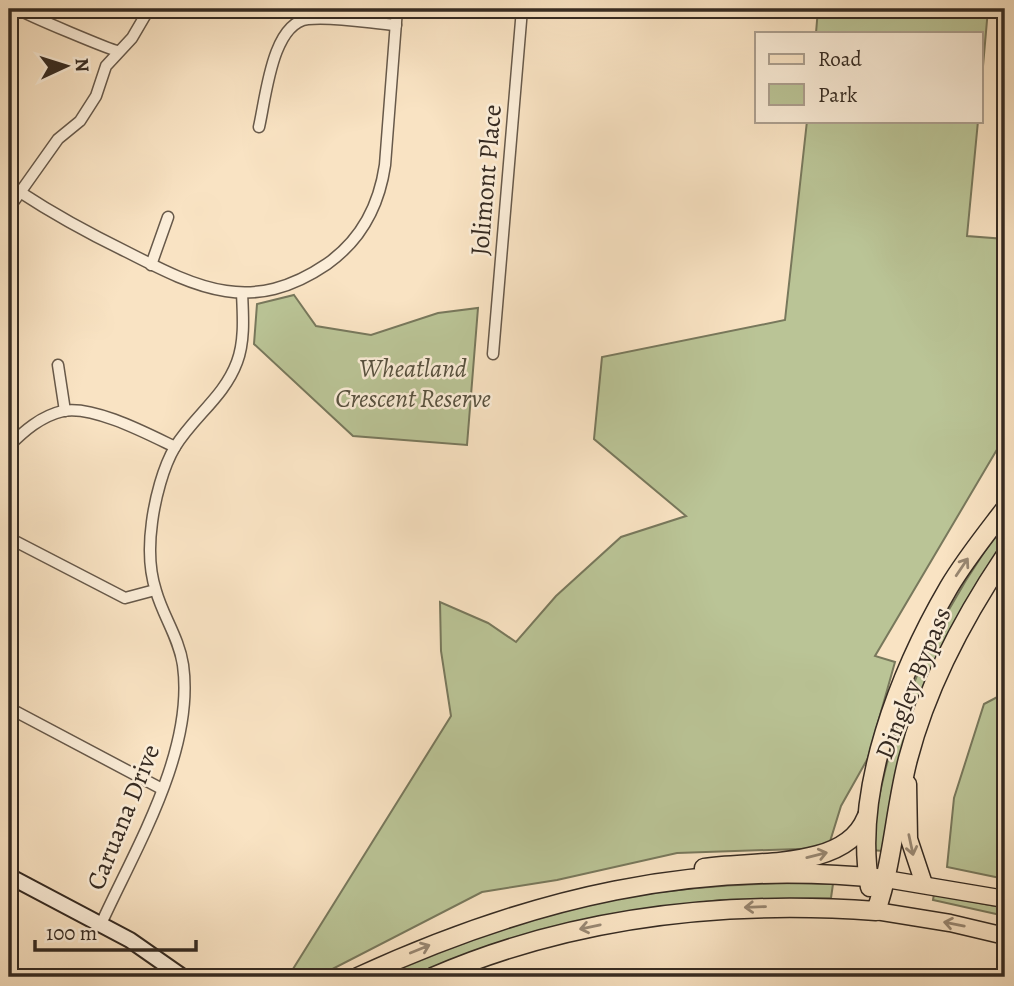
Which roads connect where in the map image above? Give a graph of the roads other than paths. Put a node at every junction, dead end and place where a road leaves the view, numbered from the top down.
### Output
1 (18, 9) edge
2 (149, 9) edge
3 (397, 9) edge
4 (522, 9) edge
5 (396, 25) junction
6 (118, 51) junction
7 (259, 127) dead end
8 (20, 192) junction
9 (9, 208) edge
10 (168, 217) dead end
11 (151, 265) junction
12 (242, 293) junction
13 (493, 355) dead end
14 (58, 365) dead end
15 (65, 411) junction
16 (9, 446) edge
17 (175, 447) junction
18 (1005, 509) edge
19 (9, 538) edge
20 (1005, 556) edge
21 (155, 590) junction
22 (9, 708) edge
23 (909, 755) junction
24 (162, 789) junction
25 (867, 813) junction
26 (9, 876) edge
27 (877, 878) junction
28 (654, 884) junction
29 (924, 884) junction
30 (1005, 899) edge
31 (875, 911) junction
32 (100, 925) junction
33 (1005, 936) edge
34 (150, 954) junction
35 (172, 977) edge
36 (183, 977) edge
37 (358, 977) edge
38 (433, 977) edge

1 - 6 street
2 - 6 street
3 - 5 street
4 - 13 street, Jolimont Place
5 - 7 street
5 - 12 street
6 - 8 street
8 - 9 street
8 - 11 street
10 - 11 street
11 - 12 street
12 - 17 street, Caruana Drive
14 - 15 street
15 - 16 street
15 - 17 street
17 - 21 street, Caruana Drive
25 -> 18 highway, Dingley Bypass
19 - 21 street
20 - 23 highway, Dingley Bypass
21 - 24 street, Caruana Drive
22 - 24 street
23 - 27 highway, Dingley Bypass
23 -> 29 main road
24 - 32 street, Caruana Drive
25 - 27 highway, Dingley Bypass
28 -> 25 highway
26 - 32 main road
27 - 28 highway
27 - 29 main road
27 - 31 highway
37 -> 28 highway
29 - 30 main road
33 -> 31 main road
31 -> 38 highway
32 - 34 main road
34 - 35 main road
34 - 36 main road

